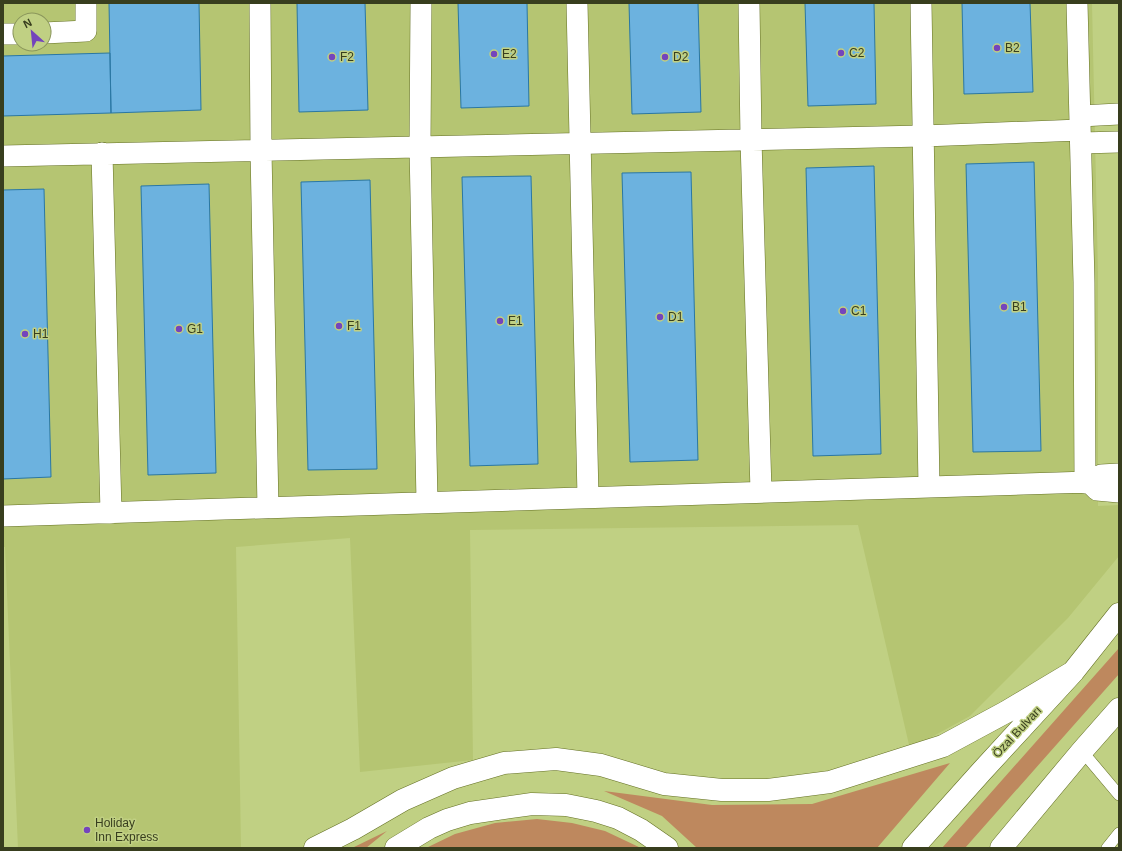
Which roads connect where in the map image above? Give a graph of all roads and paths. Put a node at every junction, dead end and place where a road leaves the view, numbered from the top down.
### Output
1 (86, 3) edge
2 (260, 3) edge
3 (421, 3) edge
4 (577, 3) edge
5 (749, 3) edge
6 (920, 3) edge
7 (1077, 3) edge
8 (52, 33) edge
9 (1119, 114) edge
10 (1080, 130) junction
11 (923, 136) junction
12 (751, 139) junction
13 (1119, 142) edge
14 (581, 143) junction
15 (420, 146) junction
16 (261, 150) junction
17 (102, 153) junction
18 (3, 156) edge
19 (1119, 474) edge
20 (1087, 483) junction
21 (929, 487) junction
22 (761, 492) junction
23 (1119, 492) edge
24 (588, 497) junction
25 (427, 502) junction
26 (268, 508) junction
27 (111, 513) junction
28 (3, 516) edge
29 (1119, 614) edge
30 (1073, 672) junction
31 (1119, 709) edge
32 (1082, 751) junction
33 (1119, 795) edge
34 (1119, 833) edge
35 (315, 848) edge
36 (396, 848) edge
37 (667, 848) edge
38 (913, 848) edge
39 (1001, 848) edge
40 (1107, 848) edge

1 - 8 street
2 - 16 street
3 - 15 street
4 - 14 street
5 - 12 street
6 - 11 street
7 - 10 street
9 - 10 street
10 - 11 street
10 - 13 street
10 - 20 street
11 - 12 street
11 - 21 street
12 - 14 street
12 - 22 street
14 - 15 street
14 - 24 street
15 - 16 street
15 - 25 street
16 - 17 street
16 - 26 street
17 - 18 street
17 - 27 street
19 - 20 street
20 - 21 street
20 - 23 street
21 - 22 street
22 - 24 street
24 - 25 street
25 - 26 street
26 - 27 street
27 - 28 street
29 - 30 highway, Özal Bulvarı
30 - 35 highway
30 - 38 highway, Özal Bulvarı
31 - 32 highway
32 - 33 lane
32 - 39 highway
34 - 40 lane
36 - 37 highway

